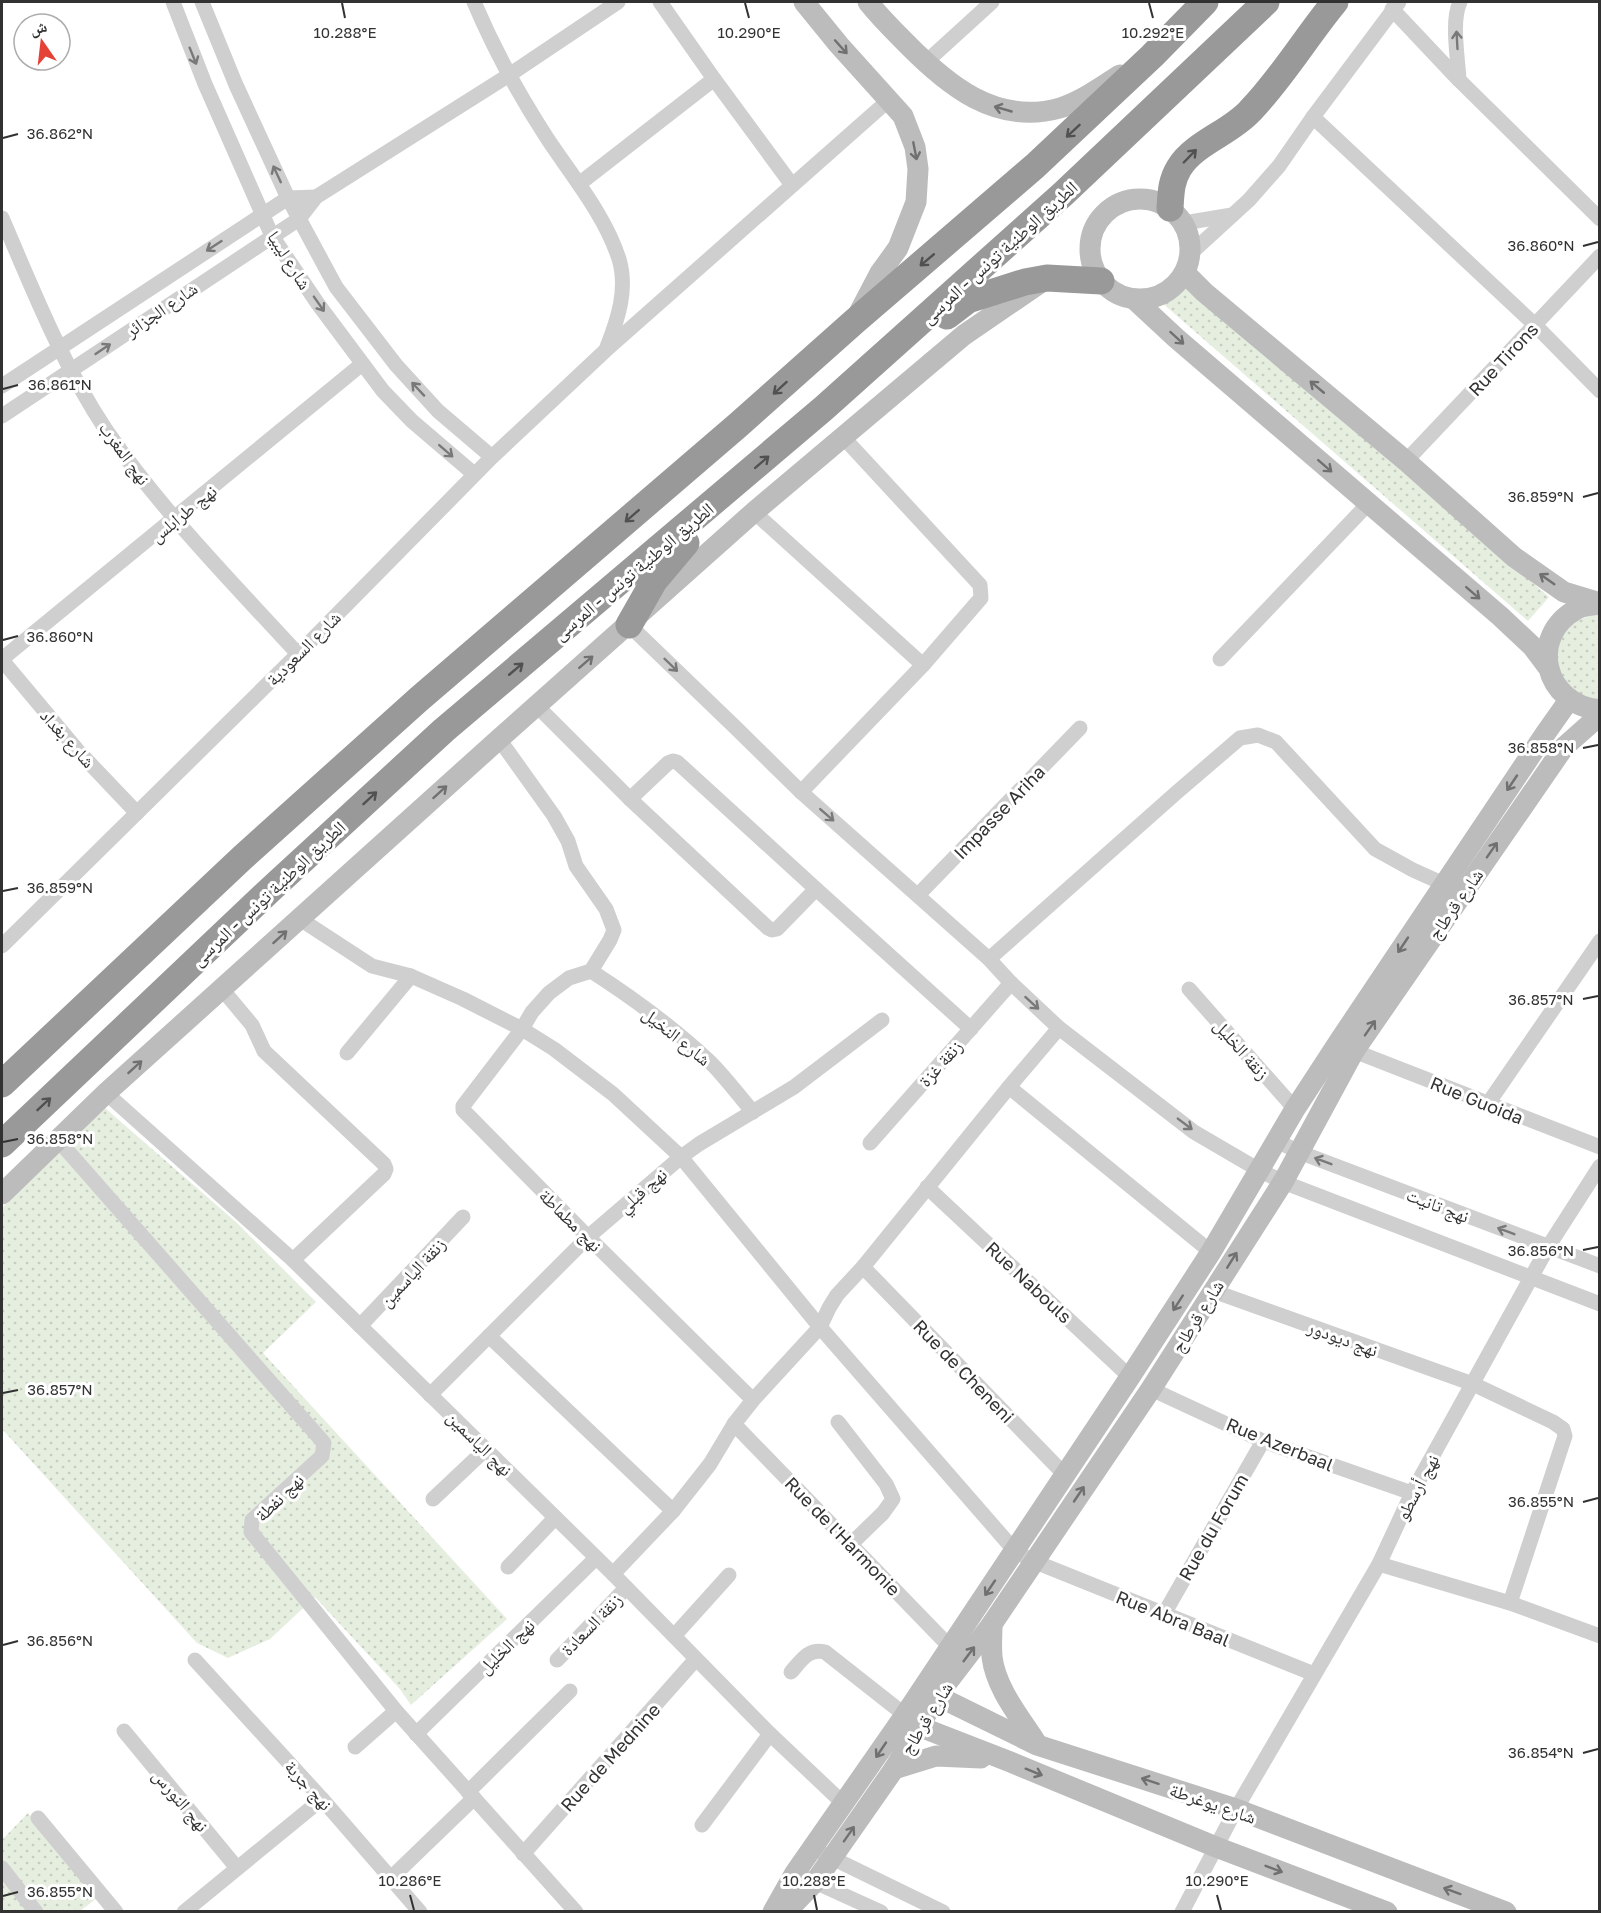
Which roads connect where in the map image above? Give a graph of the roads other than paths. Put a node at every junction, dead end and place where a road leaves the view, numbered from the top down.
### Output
1 (173, 2) edge
2 (202, 2) edge
3 (474, 2) edge
4 (618, 2) edge
5 (660, 2) edge
6 (804, 2) edge
7 (868, 2) edge
8 (992, 2) edge
9 (1205, 2) edge
10 (1266, 2) edge
11 (1335, 2) edge
12 (1460, 2) edge
13 (1395, 5) edge
14 (1152, 56) junction
15 (926, 63) junction
16 (509, 75) junction
17 (714, 79) junction
18 (1459, 80) junction
19 (890, 99) junction
20 (1313, 117) junction
21 (579, 184) junction
22 (792, 185) junction
23 (316, 197) junction
24 (288, 198) junction
25 (263, 214) junction
26 (1232, 215) junction
27 (1177, 216) junction
28 (2, 218) edge
29 (299, 219) junction
30 (1599, 219) edge
31 (272, 236) junction
32 (1599, 256) edge
33 (1188, 263) junction
34 (1047, 278) junction
35 (1101, 281) junction
36 (1134, 299) junction
37 (855, 321) junction
38 (1535, 325) junction
39 (58, 349) junction
40 (606, 350) junction
41 (362, 364) junction
42 (71, 370) junction
43 (2, 387) edge
44 (1599, 391) edge
45 (824, 408) junction
46 (2, 416) edge
47 (843, 437) junction
48 (492, 457) junction
49 (1406, 461) junction
50 (474, 474) junction
51 (738, 483) junction
52 (1368, 504) junction
53 (754, 512) junction
54 (174, 520) junction
55 (1599, 604) edge
56 (628, 625) junction
57 (298, 654) junction
58 (2, 659) edge
59 (1220, 659) dead end
60 (923, 665) junction
61 (1547, 666) junction
62 (1569, 700) junction
63 (537, 706) junction
64 (1599, 710) edge
65 (1599, 715) edge
66 (1080, 729) dead end
67 (499, 739) junction
68 (801, 792) junction
69 (630, 799) junction
70 (137, 813) junction
71 (1444, 884) junction
72 (816, 889) junction
73 (918, 895) junction
74 (300, 919) junction
75 (1599, 941) edge
76 (2, 946) edge
77 (989, 959) junction
78 (591, 971) junction
79 (411, 976) junction
80 (1011, 983) junction
81 (222, 989) junction
82 (1189, 989) dead end
83 (882, 1020) dead end
84 (1059, 1028) junction
85 (522, 1029) junction
86 (971, 1029) junction
87 (1354, 1051) junction
88 (347, 1053) dead end
89 (2, 1084) edge
90 (1009, 1087) junction
91 (106, 1093) junction
92 (1487, 1105) junction
93 (1296, 1109) junction
94 (753, 1113) junction
95 (58, 1140) junction
96 (1277, 1141) junction
97 (870, 1143) dead end
98 (2, 1144) edge
99 (1599, 1148) edge
100 (1299, 1152) junction
101 (681, 1157) junction
102 (1599, 1166) edge
103 (1259, 1170) junction
104 (1282, 1182) junction
105 (927, 1187) junction
106 (2, 1194) edge
107 (463, 1217) dead end
108 (588, 1238) junction
109 (1548, 1247) junction
110 (1210, 1252) junction
111 (292, 1260) junction
112 (1599, 1266) edge
113 (863, 1267) junction
114 (1531, 1279) junction
115 (1213, 1292) junction
116 (1599, 1304) edge
117 (360, 1326) junction
118 (820, 1327) junction
119 (489, 1336) junction
120 (1130, 1377) junction
121 (1473, 1384) junction
122 (1151, 1389) junction
123 (430, 1395) junction
124 (753, 1400) junction
125 (838, 1422) dead end
126 (734, 1424) junction
127 (1263, 1441) junction
128 (486, 1449) junction
129 (1065, 1475) junction
130 (1412, 1494) junction
131 (433, 1499) dead end
132 (673, 1511) junction
133 (555, 1518) junction
134 (851, 1544) junction
135 (1024, 1556) junction
136 (596, 1558) junction
137 (1379, 1564) junction
138 (508, 1567) dead end
139 (613, 1574) junction
140 (729, 1575) dead end
141 (626, 1588) junction
142 (1510, 1603) junction
143 (1164, 1614) junction
144 (992, 1624) junction
145 (674, 1636) junction
146 (1599, 1636) edge
147 (951, 1648) junction
148 (696, 1659) junction
149 (195, 1660) dead end
150 (557, 1660) dead end
151 (790, 1672) dead end
152 (1314, 1674) junction
153 (570, 1691) dead end
154 (930, 1692) junction
155 (396, 1711) junction
156 (908, 1721) junction
157 (124, 1731) dead end
158 (416, 1734) junction
159 (770, 1734) junction
160 (1037, 1744) junction
161 (355, 1747) dead end
162 (1008, 1761) junction
163 (894, 1769) junction
164 (471, 1795) junction
165 (322, 1799) junction
166 (844, 1804) junction
167 (1236, 1809) junction
168 (38, 1818) dead end
169 (702, 1825) dead end
170 (1216, 1847) junction
171 (823, 1853) junction
172 (523, 1854) junction
173 (2, 1868) edge
174 (237, 1868) junction
175 (795, 1873) junction
176 (391, 1878) junction
177 (815, 1882) junction
178 (36, 1911) edge
179 (116, 1911) edge
180 (184, 1911) edge
181 (418, 1911) edge
182 (576, 1911) edge
183 (773, 1911) edge
184 (786, 1911) edge
185 (881, 1911) edge
186 (943, 1911) edge
187 (1182, 1911) edge
188 (1387, 1911) edge
189 (1506, 1911) edge

1 -> 25 street, شارع ليبيا
24 -> 2 street, شارع ليبيا
3 - 16 street
4 - 16 street, شارع الجزائر
5 - 17 street
6 -> 19 street
7 - 15 street
8 - 15 street
9 - 14 highway
10 - 45 highway, الطريق الوطنية تونس - المرسى
27 -> 11 highway
18 -> 12 street
13 - 18 street
13 - 20 street
14 -> 15 street
14 -> 37 highway
16 - 21 street
16 - 23 street, شارع الجزائر
17 - 21 street
17 - 22 street
18 - 30 street
19 - 22 street, شارع السعودية
19 -> 37 street
20 - 26 street
20 - 38 street
21 - 40 street
22 - 40 street, شارع السعودية
23 - 24 street
23 - 29 street, شارع الجزائر
24 - 25 street, شارع الجزائر
24 - 29 street, شارع ليبيا
25 - 31 street, شارع ليبيا
25 -> 39 street, شارع الجزائر
26 - 27 street
26 - 33 street
27 - 33 street
27 - 35 street
28 - 39 street, نهج المغرب
29 - 31 street, شارع الجزائر
48 -> 29 street, شارع ليبيا
31 -> 41 street, شارع ليبيا
42 -> 31 street, شارع الجزائر
32 - 38 street, Rue Tirons
33 - 36 street
49 -> 33 street
34 - 35 highway
34 - 45 highway
34 - 47 street
35 - 36 street
36 -> 52 street
37 -> 89 highway
38 - 44 street
38 - 49 street, Rue Tirons
39 - 42 street, نهج المغرب
39 - 43 street, شارع الجزائر
40 - 48 street, شارع السعودية
41 -> 50 street, شارع ليبيا
41 - 54 street, نهج طرابلس
42 - 46 street, شارع الجزائر
42 - 54 street, نهج المغرب
51 -> 45 highway, الطريق الوطنية تونس - المرسى
47 - 53 street
47 - 60 street
48 - 50 street, شارع السعودية
55 -> 49 street
50 - 57 street, شارع السعودية
51 - 56 highway
98 -> 51 highway, الطريق الوطنية تونس - المرسى
52 - 59 street
52 -> 61 street
53 - 56 street
53 - 60 street
54 - 57 street, نهج المغرب
54 - 58 street, نهج طرابلس
55 - 61 street
63 -> 56 street
56 -> 68 street
57 - 70 street, شارع السعودية
58 - 70 street, شارع بغداد
60 - 68 street
61 - 62 street
62 - 64 street
62 -> 71 street, شارع قرطاج
63 - 67 street
63 - 69 street
87 -> 65 street, شارع قرطاج
66 - 73 street, Impasse Ariha
74 -> 67 street
67 - 78 street
68 -> 73 street
69 - 72 street
69 - 72 street
70 - 76 street, شارع السعودية
71 - 77 street
71 -> 93 street, شارع قرطاج
72 - 86 street
73 - 77 street
74 - 79 street
81 -> 74 street
75 - 92 street
77 - 80 street
78 - 85 street
78 - 94 street, شارع النخيل
79 - 85 street
79 - 88 street
80 -> 84 street
80 - 86 street, زنقة غزة
91 -> 81 street
81 - 111 street
82 - 93 street, زنقة الخليل
83 - 94 street, نهج قبلي
84 - 90 street
84 -> 103 street
85 - 101 street
85 - 108 street, نهج مطماطة
86 - 97 street, زنقة غزة
87 - 92 street, Rue Guoida
87 - 100 street, شارع قرطاج
90 - 105 street
90 - 110 street
91 - 95 street
91 - 111 street, نهج الياسمين
92 - 99 street, Rue Guoida
93 - 96 street, شارع قرطاج
94 - 101 street, نهج قبلي
95 - 106 street
95 - 155 street, نهج نفطة
96 - 100 street, نهج تانيت
96 - 103 street, شارع قرطاج
100 - 104 street, شارع قرطاج
109 -> 100 street, نهج تانيت
101 - 108 street, نهج قبلي
101 - 118 street
102 - 109 street, نهج أرسطو
103 - 104 street
103 - 110 street, شارع قرطاج
104 - 114 street
115 -> 104 street, شارع قرطاج
105 - 113 street
105 - 120 street, Rue Nabouls
107 - 117 street, زنقة الياسمين
108 - 119 street, نهج قبلي
108 - 124 street, نهج مطماطة
109 - 112 street, نهج تانيت
109 - 114 street, نهج أرسطو
110 -> 120 street, شارع قرطاج
111 - 117 street, نهج الياسمين
113 - 118 street
113 - 129 street, Rue de Cheneni
114 - 116 street
114 - 121 street, نهج أرسطو
115 - 121 street, نهج ديودور
115 - 122 street, شارع قرطاج
117 - 123 street, نهج الياسمين
118 - 124 street
118 - 135 street
119 - 123 street, نهج قبلي
119 - 132 street
120 - 129 street, شارع قرطاج
121 - 130 street, نهج أرسطو
121 - 142 street, نهج ديودور
122 - 127 street, Rue Azerbaal
135 -> 122 street, شارع قرطاج
123 - 128 street, نهج الياسمين
124 - 126 street
125 - 134 street
126 - 132 street
126 - 134 street, Rue de l'Harmonie
127 - 130 street, Rue Azerbaal
127 - 143 street, Rue du Forum
128 - 131 street
128 - 133 street, نهج الياسمين
129 - 135 street, شارع قرطاج
130 - 137 street, نهج أرسطو
132 - 139 street
133 - 136 street, نهج الياسمين
133 - 138 street
134 - 147 street, Rue de l'Harmonie
135 - 143 street, Rue Abra Baal
135 - 144 street, شارع قرطاج
135 -> 147 street, شارع قرطاج
136 - 139 street, نهج الياسمين
136 - 158 street, نهج الخليل
137 - 142 street
137 - 152 street, نهج أرسطو
139 - 141 street, نهج الياسمين
140 - 145 street
141 - 145 street, نهج الياسمين
141 - 150 street, زنقة السعادة
142 - 146 street
143 - 152 street, Rue Abra Baal
154 -> 144 street, شارع قرطاج
144 - 160 street
145 - 148 street, نهج الياسمين
147 - 154 street, شارع قرطاج
148 - 159 street, نهج الياسمين
148 - 172 street, Rue de Mednine
149 - 165 street, نهج جربة
151 - 156 street
152 - 167 street, نهج أرسطو
153 - 164 street
154 - 156 street, شارع قرطاج
154 - 160 street, شارع يوغرطة
155 - 158 street, نهج نفطة
155 - 161 street
156 - 162 street, شارع يوغرطة
156 - 163 street, شارع قرطاج
156 -> 166 street, شارع قرطاج
157 - 174 street, نهج النورس
158 - 164 street, نهج نفطة
159 - 166 street, نهج الياسمين
159 - 169 street
167 -> 160 street, شارع يوغرطة
162 - 163 street
162 -> 170 street, شارع يوغرطة
171 -> 163 street, شارع قرطاج
164 - 172 street, نهج نفطة
164 - 176 street
165 - 174 street
165 - 176 street, نهج جربة
166 - 171 street, شارع قرطاج
167 - 170 street, نهج أرسطو
189 -> 167 street, شارع يوغرطة
168 - 179 street
170 - 187 street, نهج أرسطو
170 -> 188 street, شارع يوغرطة
171 - 175 street, شارع قرطاج
171 - 177 street, شارع قرطاج
171 - 186 street
172 - 182 street, نهج نفطة
173 - 178 street
174 - 180 street
175 - 177 street
175 - 183 street, شارع قرطاج
176 - 181 street, نهج جربة
177 - 184 street, شارع قرطاج
177 - 185 street

